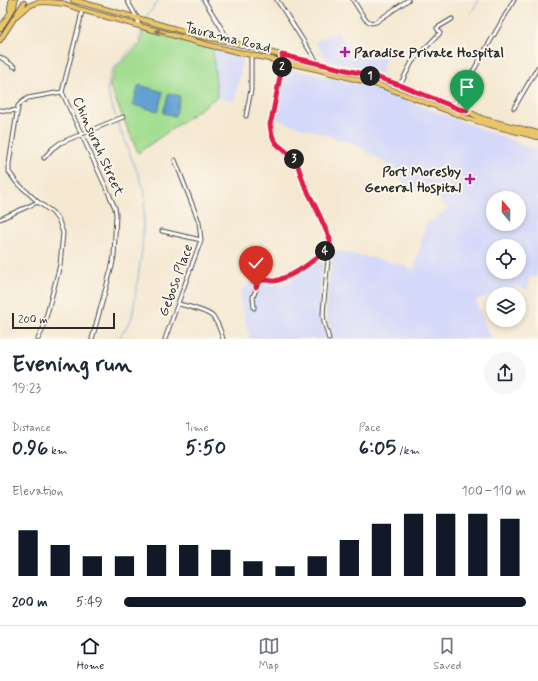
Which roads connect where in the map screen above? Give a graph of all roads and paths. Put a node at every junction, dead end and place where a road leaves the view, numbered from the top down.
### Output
1 (11, 0) edge
2 (15, 0) edge
3 (29, 0) edge
4 (51, 0) edge
5 (73, 0) edge
6 (126, 0) edge
7 (204, 0) edge
8 (277, 0) edge
9 (353, 0) edge
10 (408, 0) edge
11 (514, 0) edge
12 (24, 3) junction
13 (65, 4) junction
14 (82, 10) junction
15 (16, 16) junction
16 (137, 18) junction
17 (452, 19) dead end
18 (139, 26) junction
19 (1, 28) edge
20 (221, 28) junction
21 (0, 40) edge
22 (219, 40) junction
23 (231, 42) junction
24 (231, 50) junction
25 (251, 55) junction
26 (282, 55) junction
27 (0, 57) edge
28 (283, 62) junction
29 (319, 64) junction
30 (14, 67) dead end
31 (538, 67) edge
32 (400, 85) junction
33 (62, 92) junction
34 (453, 106) junction
35 (514, 108) dead end
36 (0, 110) edge
37 (18, 110) junction
38 (246, 116) dead end
39 (123, 117) dead end
40 (538, 133) edge
41 (82, 134) junction
42 (538, 137) edge
43 (44, 158) dead end
44 (175, 160) dead end
45 (38, 202) junction
46 (0, 219) edge
47 (162, 231) dead end
48 (201, 240) junction
49 (330, 247) junction
50 (179, 304) junction
51 (254, 308) dead end
52 (38, 339) edge
53 (92, 339) edge
54 (165, 339) edge
55 (223, 339) edge
56 (329, 339) edge

1 - 19 main road
2 - 12 main road
2 - 19 main road
3 - 12 main road
4 - 13 main road, Taurama Road
5 - 16 main road, Taurama Road
6 - 16 street
7 - 20 street
8 - 29 street
9 - 10 street
11 - 34 street
12 - 15 main road
13 - 14 main road, Taurama Road
13 - 15 main road
14 - 18 main road, Taurama Road
14 - 33 street, Chinsurah Street
15 - 21 main road
16 - 18 street
16 - 22 main road, Taurama Road
17 - 32 street
24 -> 18 main road, Taurama Road
20 - 22 street
20 - 23 street
22 - 23 main road, Taurama Road
23 - 24 main road
23 - 26 main road, Taurama Road
24 - 25 main road, Taurama Road
25 - 28 main road, Taurama Road
25 - 38 street
26 - 28 street
26 - 29 main road, Taurama Road
27 - 30 street
28 - 42 main road, Taurama Road
28 - 49 street
29 - 32 main road, Taurama Road
31 - 35 street
32 - 34 main road, Taurama Road
33 - 37 street
33 - 41 street, Chinsurah Street
34 - 40 main road, Taurama Road
36 - 37 street
37 - 45 street
39 - 41 street
41 - 43 street
41 - 53 street, Chinsurah Street
44 - 48 street, Geboso Place
45 - 46 street
45 - 52 street
47 - 48 street
48 - 50 street, Geboso Place
49 - 51 street
49 - 56 street
50 - 54 street, Geboso Place
50 - 55 street

